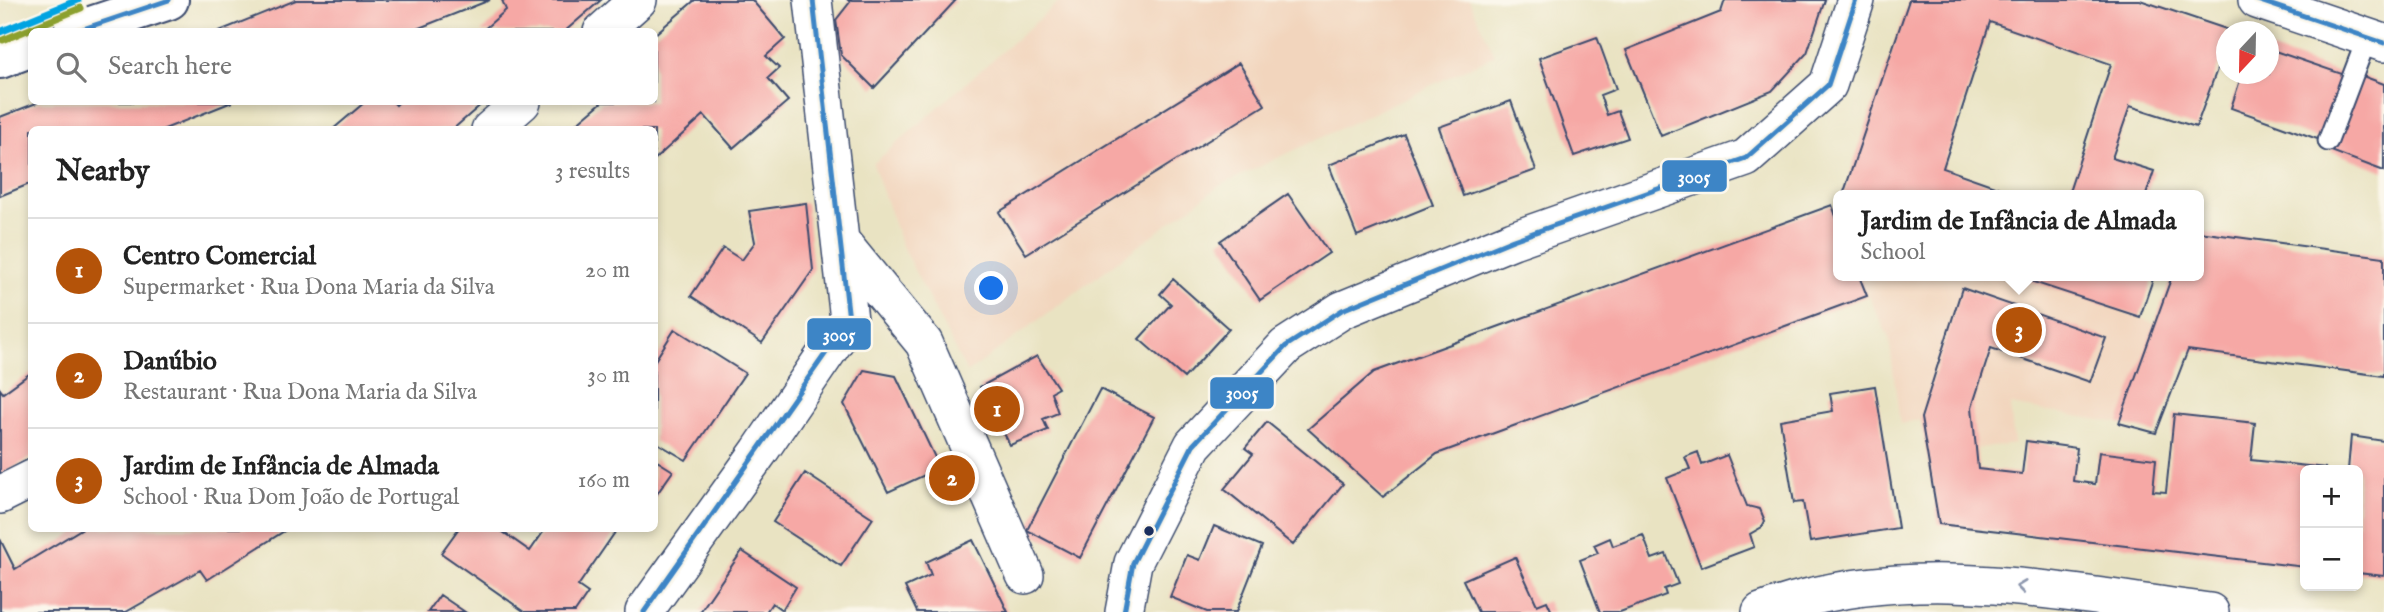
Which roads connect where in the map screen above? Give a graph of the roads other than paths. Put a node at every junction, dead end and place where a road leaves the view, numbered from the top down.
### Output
1 (169, 0) edge
2 (638, 0) edge
3 (813, 0) edge
4 (1856, 0) edge
5 (2257, 0) edge
6 (85, 28) edge
7 (606, 28) edge
8 (2376, 41) edge
9 (28, 48) edge
10 (0, 59) edge
11 (519, 105) edge
12 (495, 126) edge
13 (2328, 141) dead end
14 (842, 243) junction
15 (28, 481) edge
16 (0, 495) edge
17 (1025, 575) dead end
18 (645, 612) edge
19 (1124, 612) edge
20 (1761, 612) edge
21 (2210, 612) edge

1 - 6 main road
2 - 7 street
3 - 14 street
4 - 19 street
5 - 8 street
8 - 13 lane
9 - 10 main road
11 - 12 street
14 - 17 street
14 - 18 street
15 - 16 street
21 -> 20 street

